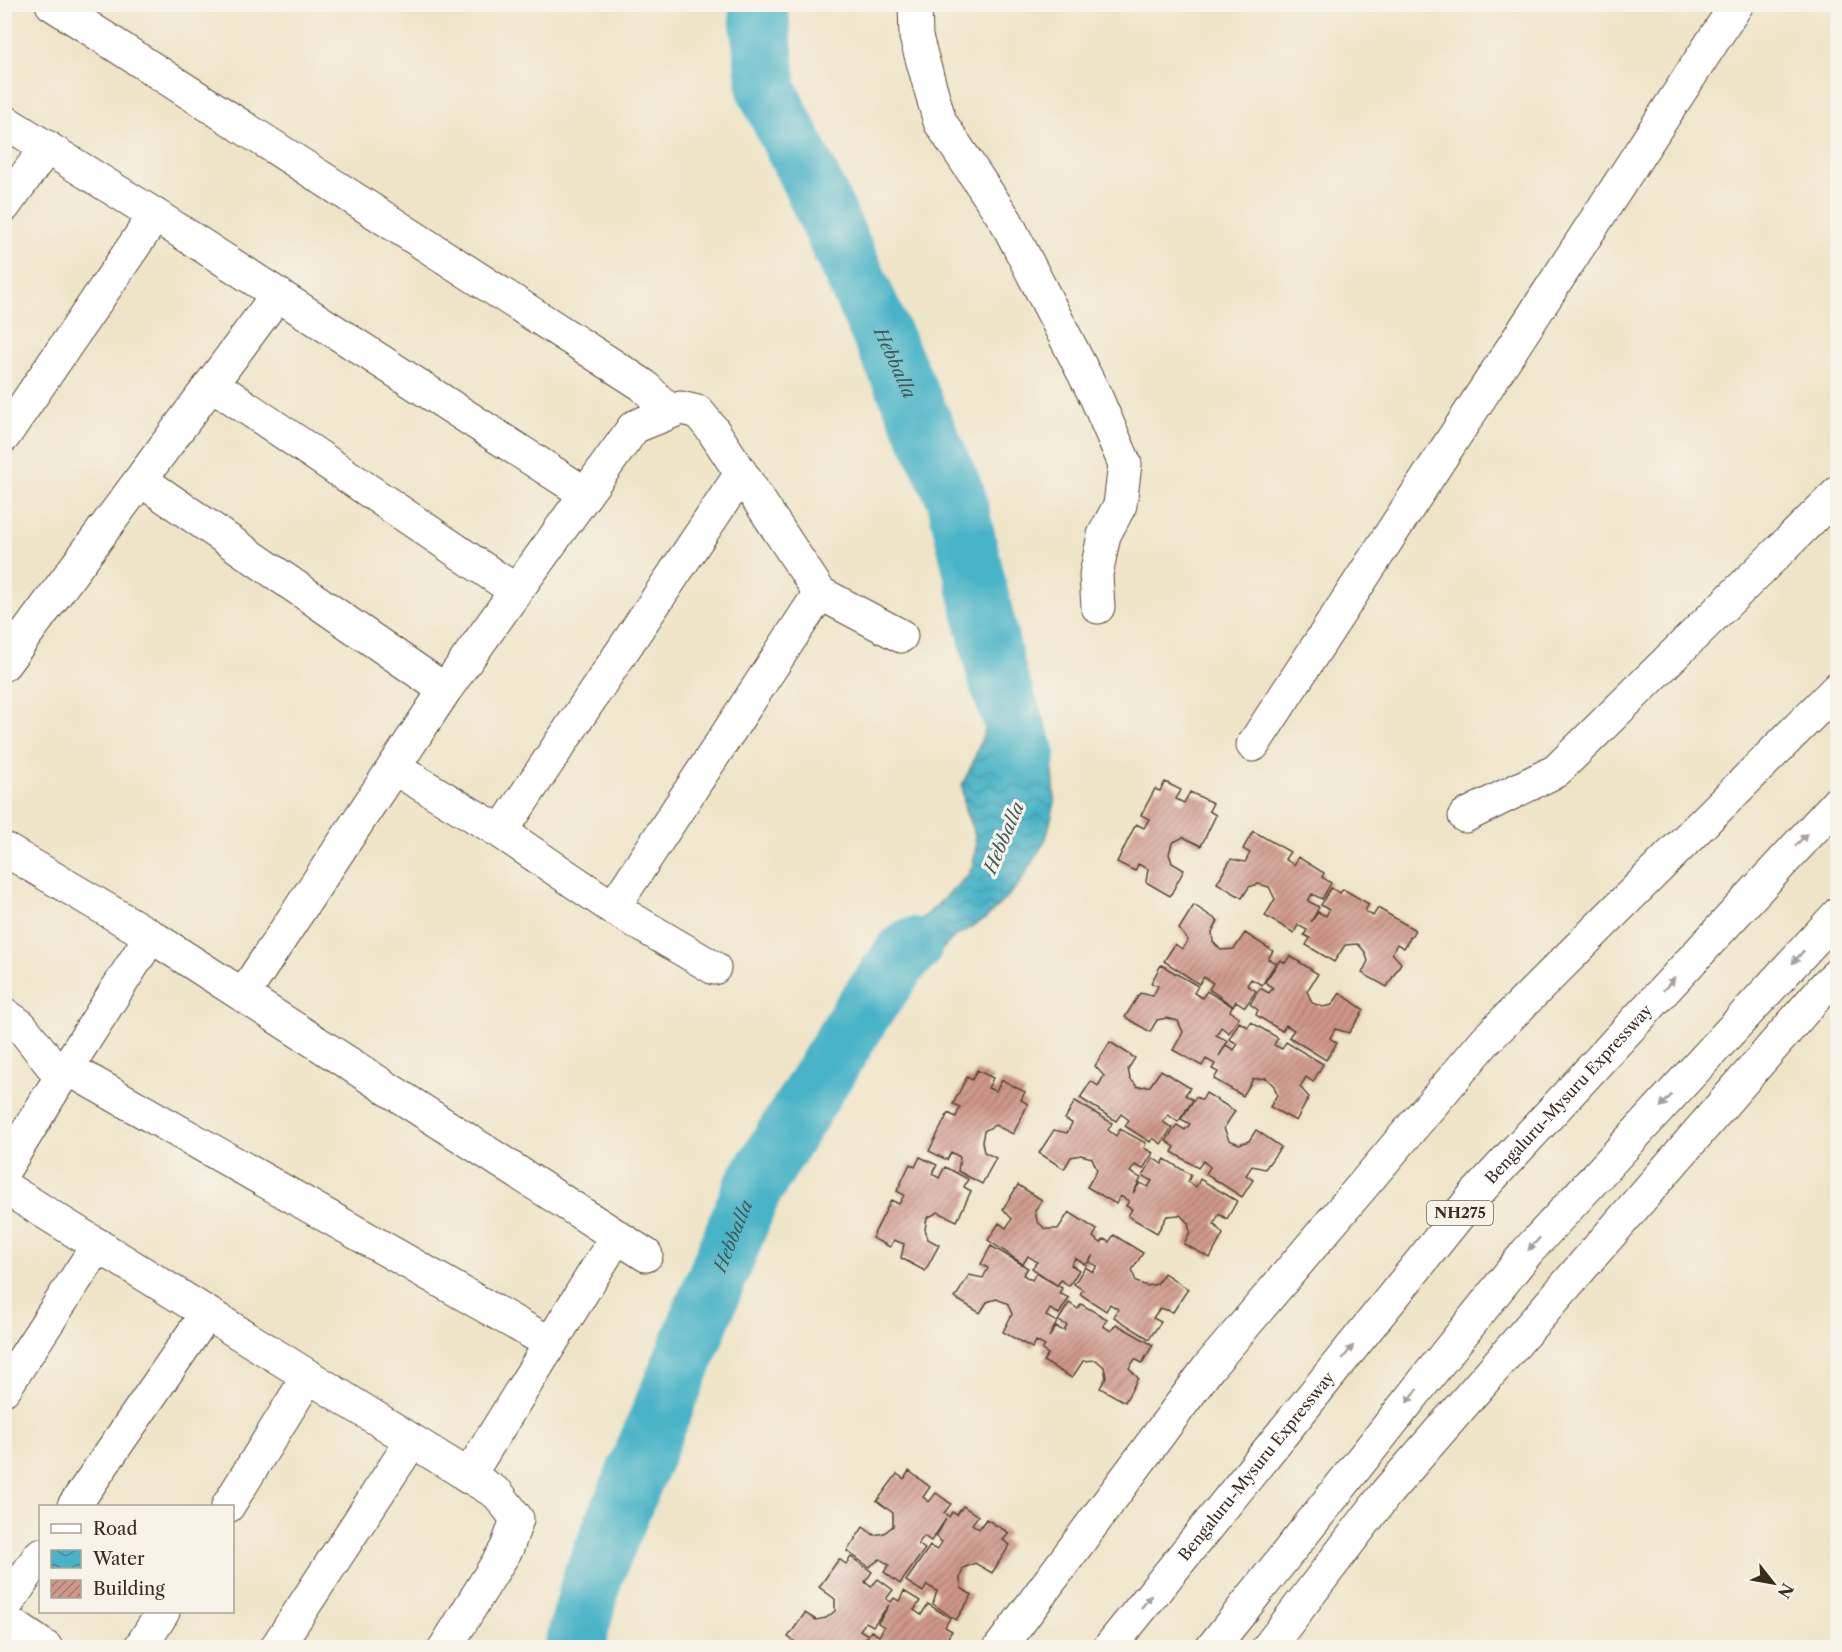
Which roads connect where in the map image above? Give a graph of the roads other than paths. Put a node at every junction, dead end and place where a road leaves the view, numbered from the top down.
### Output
1 (52, 4) edge
2 (915, 4) edge
3 (1737, 4) edge
4 (4, 121) edge
5 (47, 147) junction
6 (4, 206) edge
7 (155, 215) junction
8 (278, 294) junction
9 (212, 384) junction
10 (669, 412) junction
11 (4, 436) edge
12 (741, 474) junction
13 (141, 480) junction
14 (1838, 493) edge
15 (586, 494) junction
16 (516, 591) junction
17 (820, 593) junction
18 (1098, 607) dead end
19 (901, 636) dead end
20 (5, 664) edge
21 (1838, 688) edge
22 (446, 690) junction
23 (1253, 745) dead end
24 (394, 768) junction
25 (1838, 802) edge
26 (1465, 816) dead end
27 (501, 832) junction
28 (4, 849) edge
29 (613, 908) junction
30 (1838, 914) edge
31 (151, 936) junction
32 (714, 968) dead end
33 (1838, 974) edge
34 (243, 995) junction
35 (4, 1014) edge
36 (64, 1072) junction
37 (4, 1170) edge
38 (4, 1187) edge
39 (618, 1236) junction
40 (98, 1245) junction
41 (646, 1255) dead end
42 (207, 1312) junction
43 (550, 1343) junction
44 (308, 1377) junction
45 (4, 1389) edge
46 (412, 1441) junction
47 (468, 1477) junction
48 (75, 1505) edge
49 (229, 1505) edge
50 (39, 1556) edge
51 (4, 1608) edge
52 (162, 1613) edge
53 (4, 1619) edge
54 (45, 1647) edge
55 (140, 1647) edge
56 (276, 1647) edge
57 (446, 1647) edge
58 (1000, 1647) edge
59 (1109, 1647) edge
60 (1212, 1647) edge
61 (1269, 1647) edge

1 - 10 main road
2 - 18 main road
3 - 23 main road
4 - 5 main road
5 - 6 main road
5 - 7 main road
7 - 8 main road
7 - 11 main road
8 - 9 main road
8 - 15 main road
9 - 13 main road
9 - 16 main road
10 - 12 main road
10 - 15 main road
12 - 17 main road
12 - 27 main road
13 - 20 main road
13 - 22 main road
14 - 26 main road
15 - 16 main road
16 - 22 main road
17 - 19 main road
17 - 29 main road
21 - 58 main road
22 - 24 main road
24 - 27 main road
24 - 34 main road
59 -> 25 main road, Bengaluru-Mysuru Expressway / NH275
27 - 29 main road
28 - 31 main road
29 - 32 main road
30 -> 60 main road
31 - 34 main road
31 - 36 main road
33 - 61 main road
34 - 39 main road
35 - 36 main road
36 - 37 main road
36 - 43 main road
38 - 40 main road
39 - 41 main road
39 - 43 main road
40 - 42 main road
40 - 45 main road
42 - 44 main road
42 - 48 main road
43 - 47 main road
44 - 46 main road
44 - 49 main road
46 - 47 main road
46 - 56 main road
47 - 57 main road
50 - 51 main road
52 - 55 main road
53 - 54 main road

